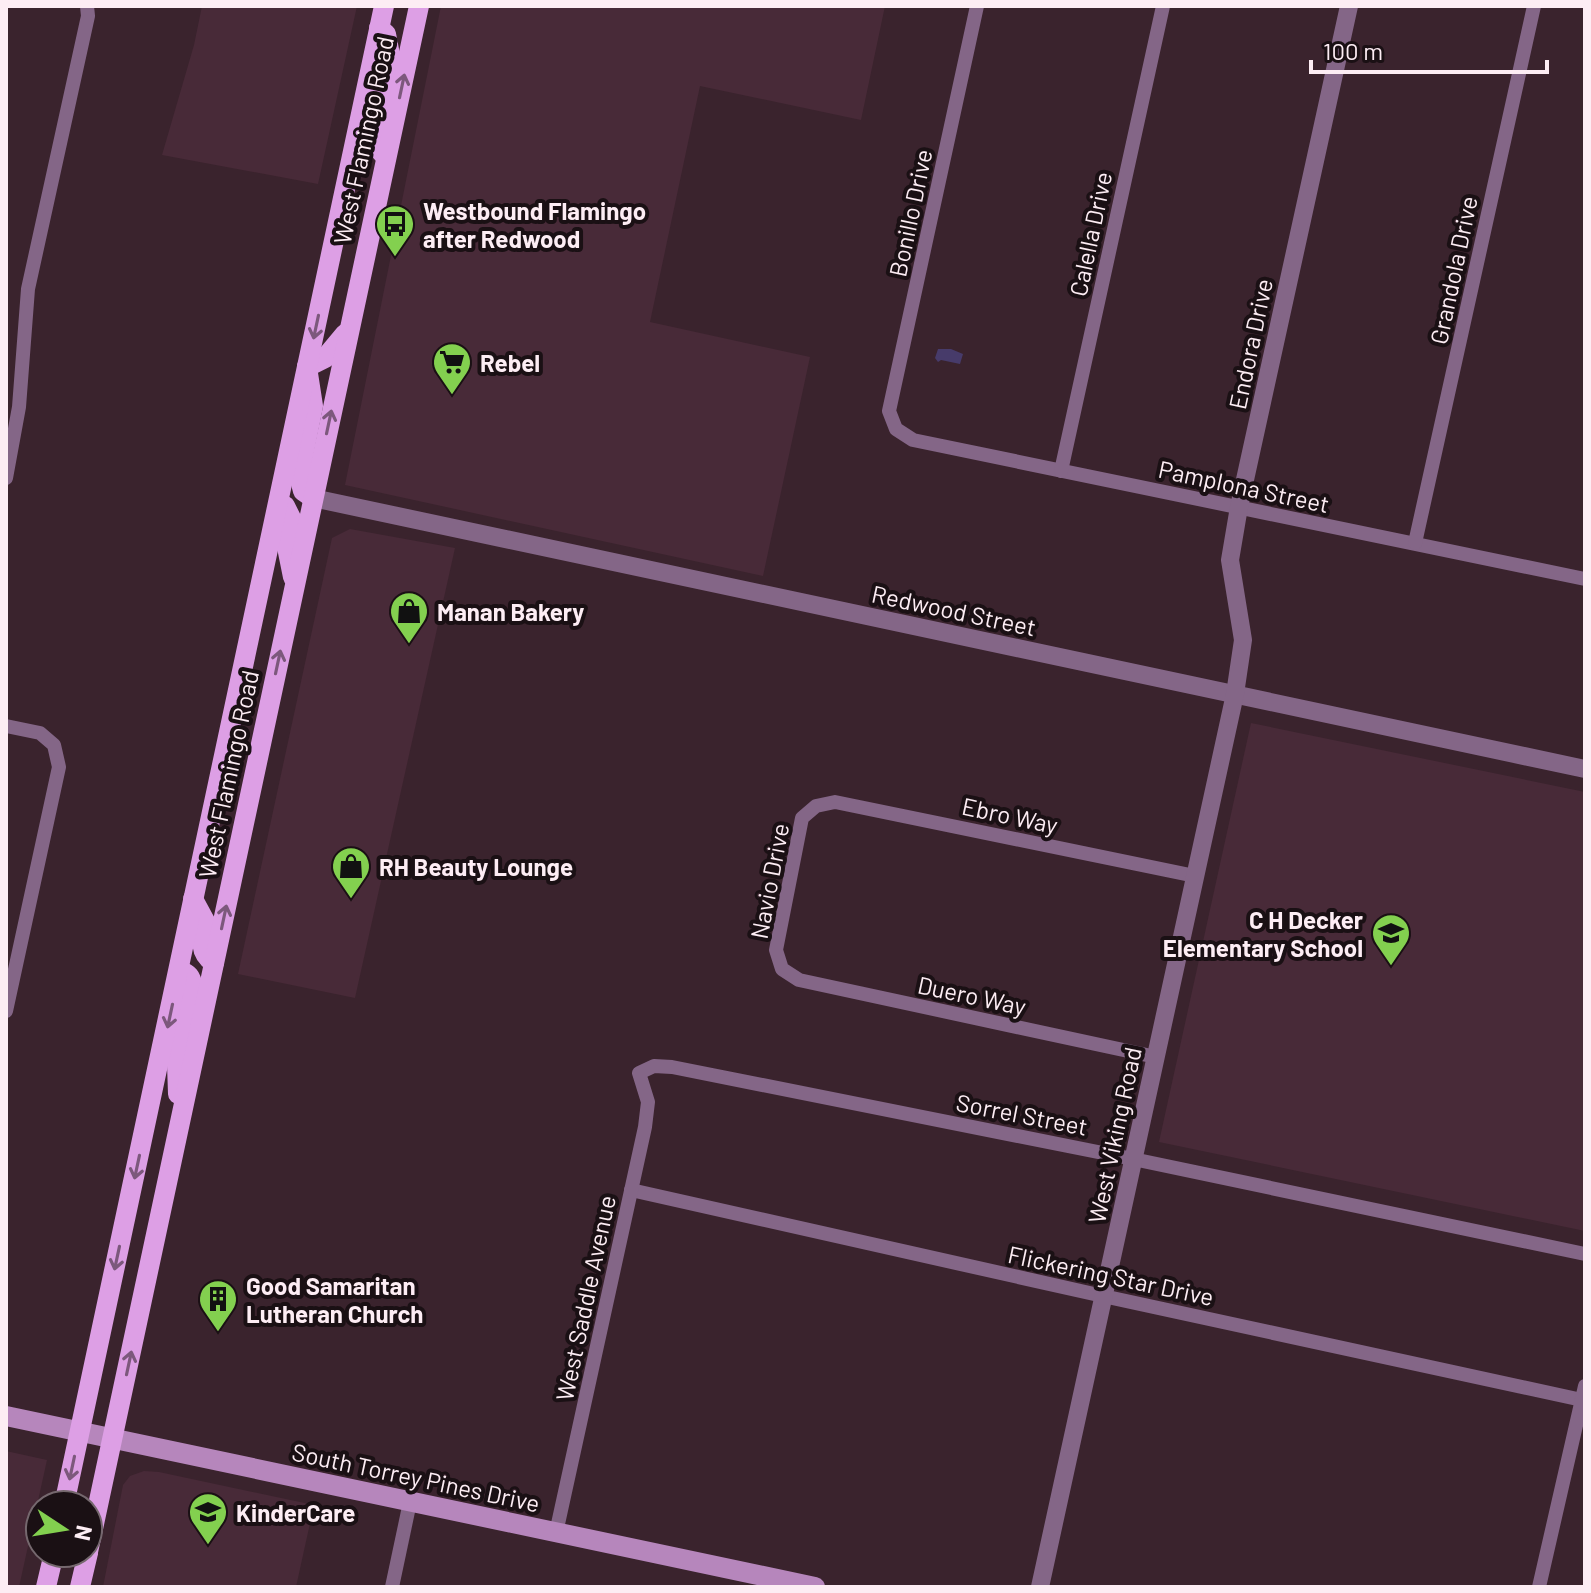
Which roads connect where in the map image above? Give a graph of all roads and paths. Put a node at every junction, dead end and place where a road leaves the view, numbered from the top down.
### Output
1 (87, 6) edge
2 (384, 6) edge
3 (977, 6) edge
4 (1163, 6) edge
5 (1349, 6) edge
6 (1534, 6) edge
7 (412, 10) edge
8 (379, 28) junction
9 (384, 168) junction
10 (331, 251) junction
11 (365, 257) junction
12 (349, 328) junction
13 (307, 367) junction
14 (896, 429) joint
15 (1061, 471) junction
16 (6, 478) edge
17 (313, 498) junction
18 (279, 503) junction
19 (1239, 507) junction
20 (1415, 543) junction
21 (1585, 579) edge
22 (294, 585) junction
23 (286, 624) junction
24 (250, 638) junction
25 (1235, 694) junction
26 (6, 726) edge
27 (1585, 769) edge
28 (816, 806) joint
29 (1195, 876) junction
30 (193, 899) junction
31 (214, 963) junction
32 (782, 969) joint
33 (179, 970) junction
34 (6, 1011) edge
35 (1156, 1057) junction
36 (639, 1073) joint
37 (180, 1122) junction
38 (1133, 1159) junction
39 (631, 1190) junction
40 (1585, 1254) edge
41 (1103, 1296) junction
42 (1583, 1393) edge
43 (6, 1416) edge
44 (80, 1432) junction
45 (113, 1439) junction
46 (68, 1489) edge
47 (102, 1489) edge
48 (410, 1502) junction
49 (556, 1533) junction
50 (392, 1587) edge
51 (815, 1587) edge
52 (1040, 1587) edge
53 (1539, 1587) edge

1 - 16 street
2 - 8 main road, West Flamingo Road
3 - 14 street, Bonillo Drive
4 - 15 street, Calella Drive
5 - 19 street, Endora Drive
6 - 20 street, Grandola Drive
9 -> 7 main road, West Flamingo Road
8 - 9 main road
8 - 10 main road, West Flamingo Road
9 - 11 main road, West Flamingo Road
10 - 11 main road
10 -> 13 main road, West Flamingo Road
11 - 12 main road, West Flamingo Road
12 - 13 main road
17 -> 12 main road, West Flamingo Road
13 - 17 main road
13 - 18 main road, West Flamingo Road
14 - 15 street, Pamplona Street
15 - 19 street, Pamplona Street
17 - 22 main road, West Flamingo Road
17 - 25 street, Redwood Street
18 - 22 main road
18 - 24 main road, West Flamingo Road
19 - 20 street, Pamplona Street
19 - 25 street, Endora Drive
20 - 21 street, Pamplona Street
22 - 23 main road, West Flamingo Road
23 - 24 main road
31 -> 23 main road, West Flamingo Road
24 - 30 main road, West Flamingo Road
25 - 27 street, Redwood Street
25 - 29 street, West Viking Road
26 - 34 street
28 - 29 street, Ebro Way
28 - 32 street, Navio Drive
29 - 35 street, West Viking Road
30 - 31 main road
30 - 33 main road, West Flamingo Road
31 - 37 main road, West Flamingo Road
32 - 35 street, Duero Way
33 - 37 main road
33 -> 44 main road, West Flamingo Road
35 - 38 street, West Viking Road
36 - 38 street, Sorrel Street
36 - 39 street, West Saddle Avenue
45 -> 37 main road, West Flamingo Road
38 - 40 street, Sorrel Street
38 - 41 street, West Viking Road
39 - 41 street, Flickering Star Drive
39 - 49 street, West Saddle Avenue
41 - 42 street, Flickering Star Drive
41 - 52 street, West Viking Road
42 - 53 street
43 - 44 main road, South Torrey Pines Drive
44 - 45 main road, South Torrey Pines Drive
44 -> 46 main road, West Flamingo Road
45 - 47 main road, West Flamingo Road
45 - 48 main road, South Torrey Pines Drive
48 - 49 main road, South Torrey Pines Drive
48 - 50 street
49 - 51 main road, South Torrey Pines Drive

